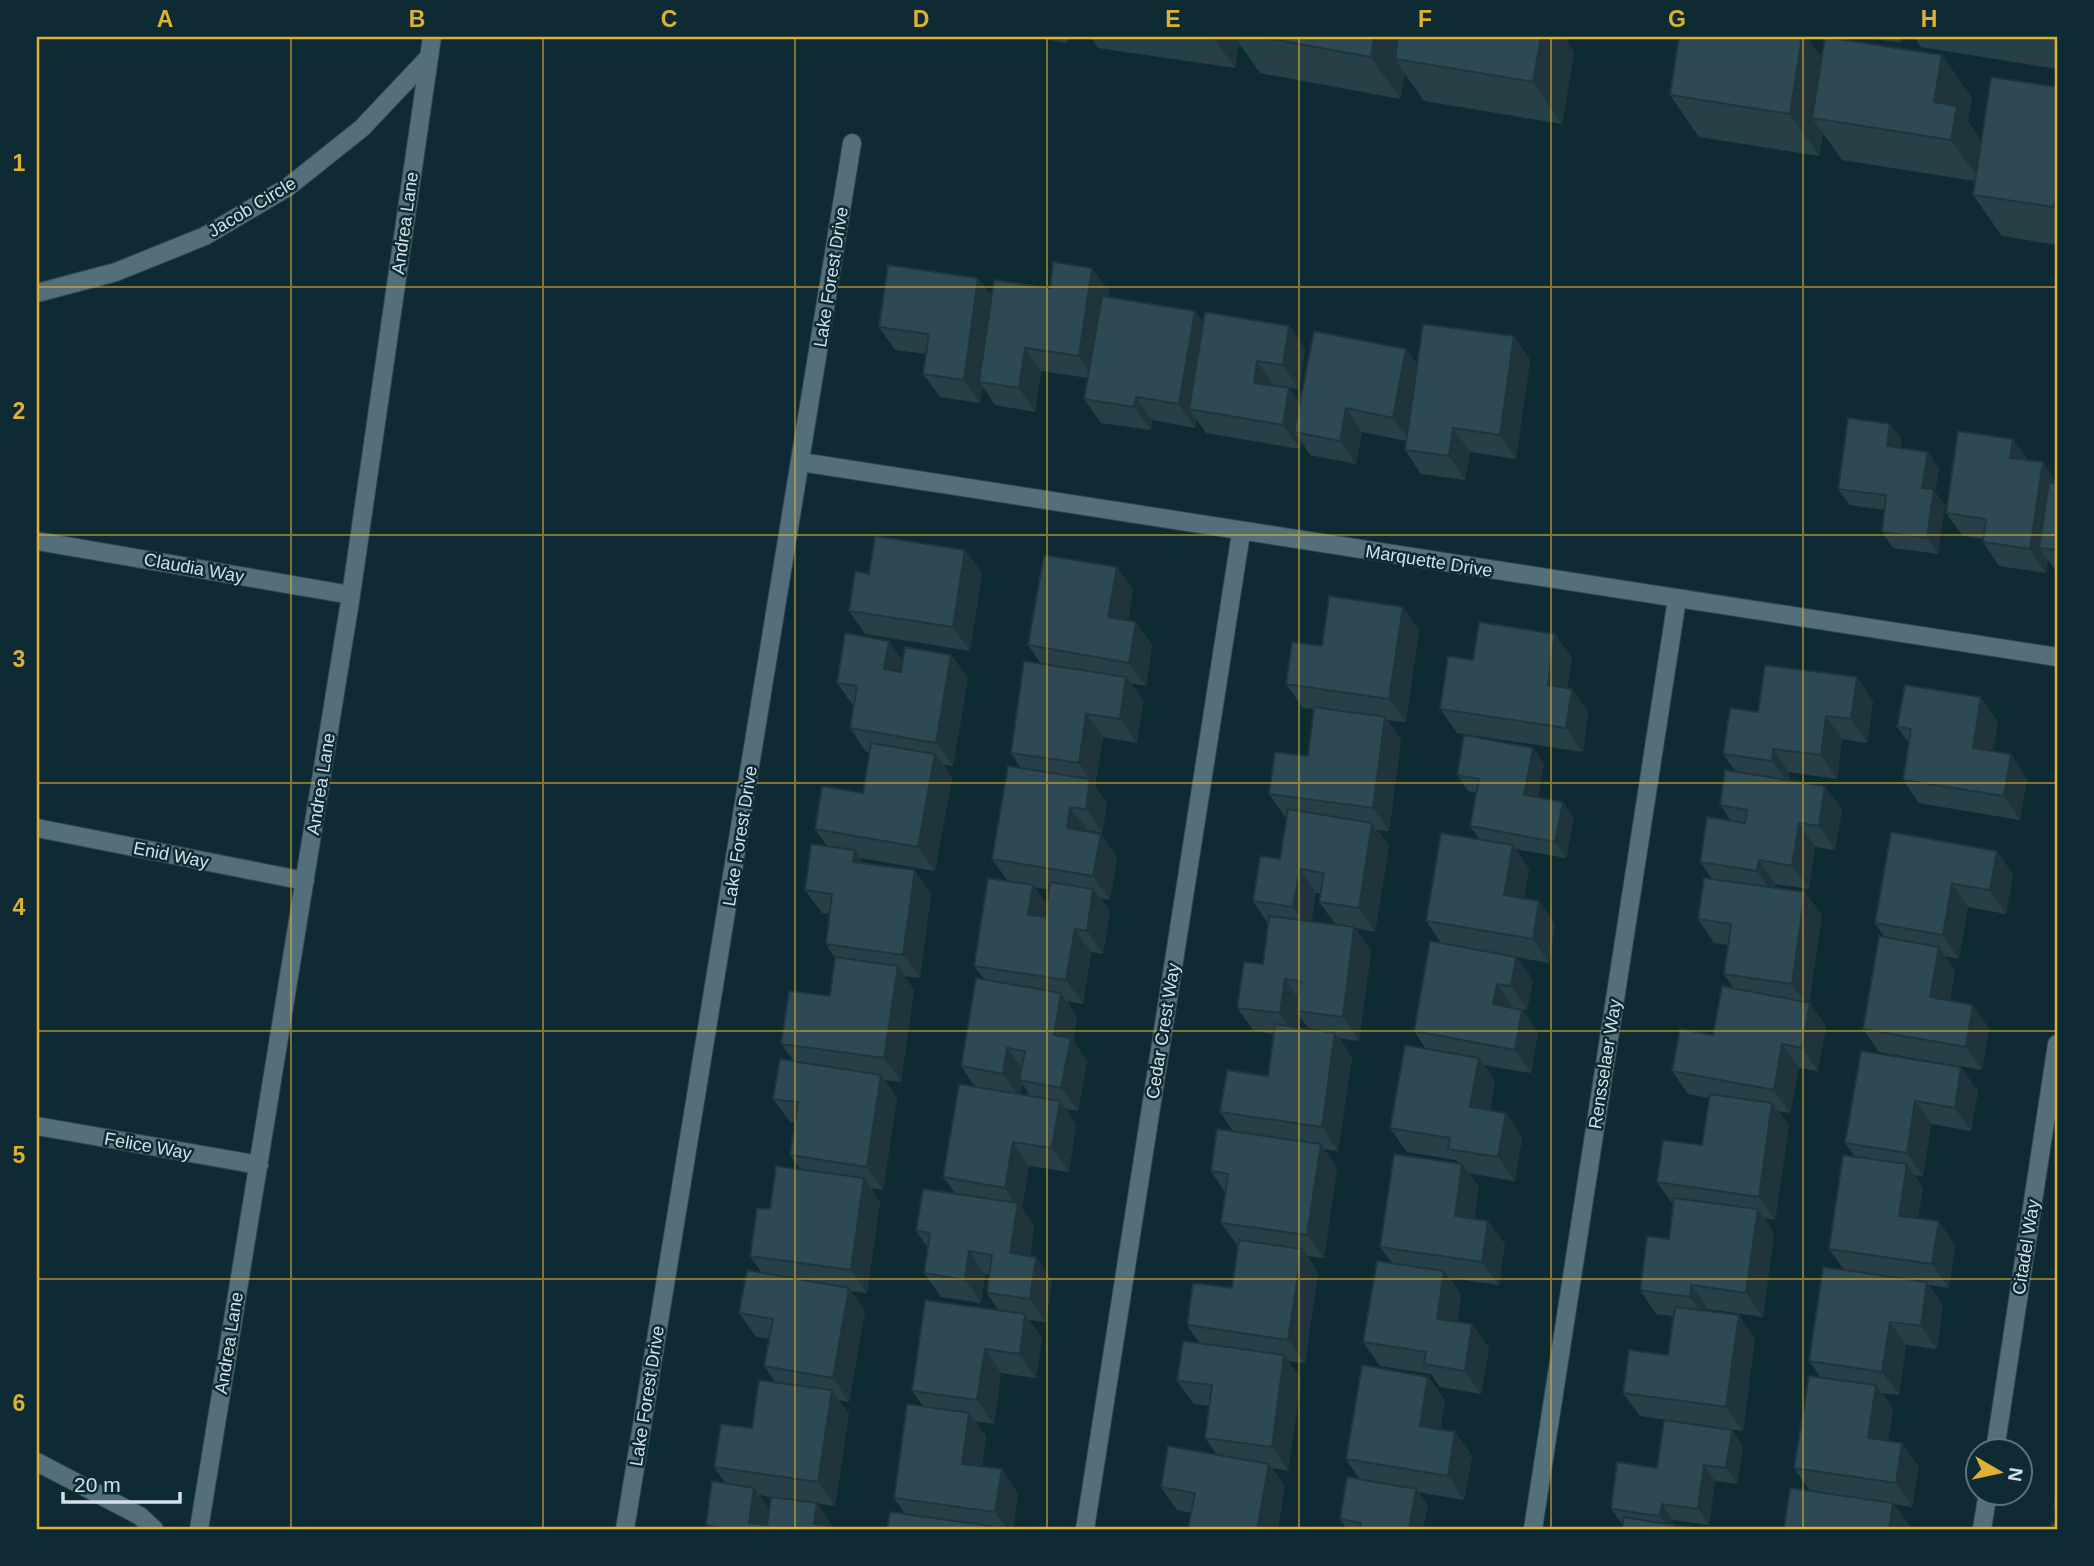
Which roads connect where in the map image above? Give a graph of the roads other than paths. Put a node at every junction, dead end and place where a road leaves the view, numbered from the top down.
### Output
1 (432, 37) edge
2 (429, 57) junction
3 (852, 143) dead end
4 (37, 293) edge
5 (801, 462) junction
6 (1241, 533) junction
7 (37, 541) edge
8 (351, 595) junction
9 (1677, 599) junction
10 (2057, 657) edge
11 (37, 828) edge
12 (305, 881) junction
13 (2057, 1044) edge
14 (2053, 1101) edge
15 (37, 1126) edge
16 (258, 1165) junction
17 (1997, 1436) edge
18 (37, 1462) edge
19 (1986, 1506) edge
20 (154, 1529) edge
21 (199, 1529) edge
22 (625, 1529) edge
23 (1085, 1529) edge
24 (1533, 1529) edge
25 (1982, 1529) edge

1 - 2 street, Andrea Lane
2 - 4 street, Jacob Circle
2 - 8 street, Andrea Lane
3 - 5 street, Lake Forest Drive
5 - 6 street, Marquette Drive
5 - 22 street, Lake Forest Drive
6 - 9 street, Marquette Drive
6 - 23 street, Cedar Crest Way
7 - 8 street, Claudia Way
8 - 12 street, Andrea Lane
9 - 10 street, Marquette Drive
9 - 24 street, Rensselaer Way
11 - 12 street, Enid Way
12 - 16 street, Andrea Lane
13 - 14 street, Citadel Way
14 - 17 street, Citadel Way
15 - 16 street, Felice Way
16 - 21 street, Andrea Lane
18 - 20 street
19 - 25 street

